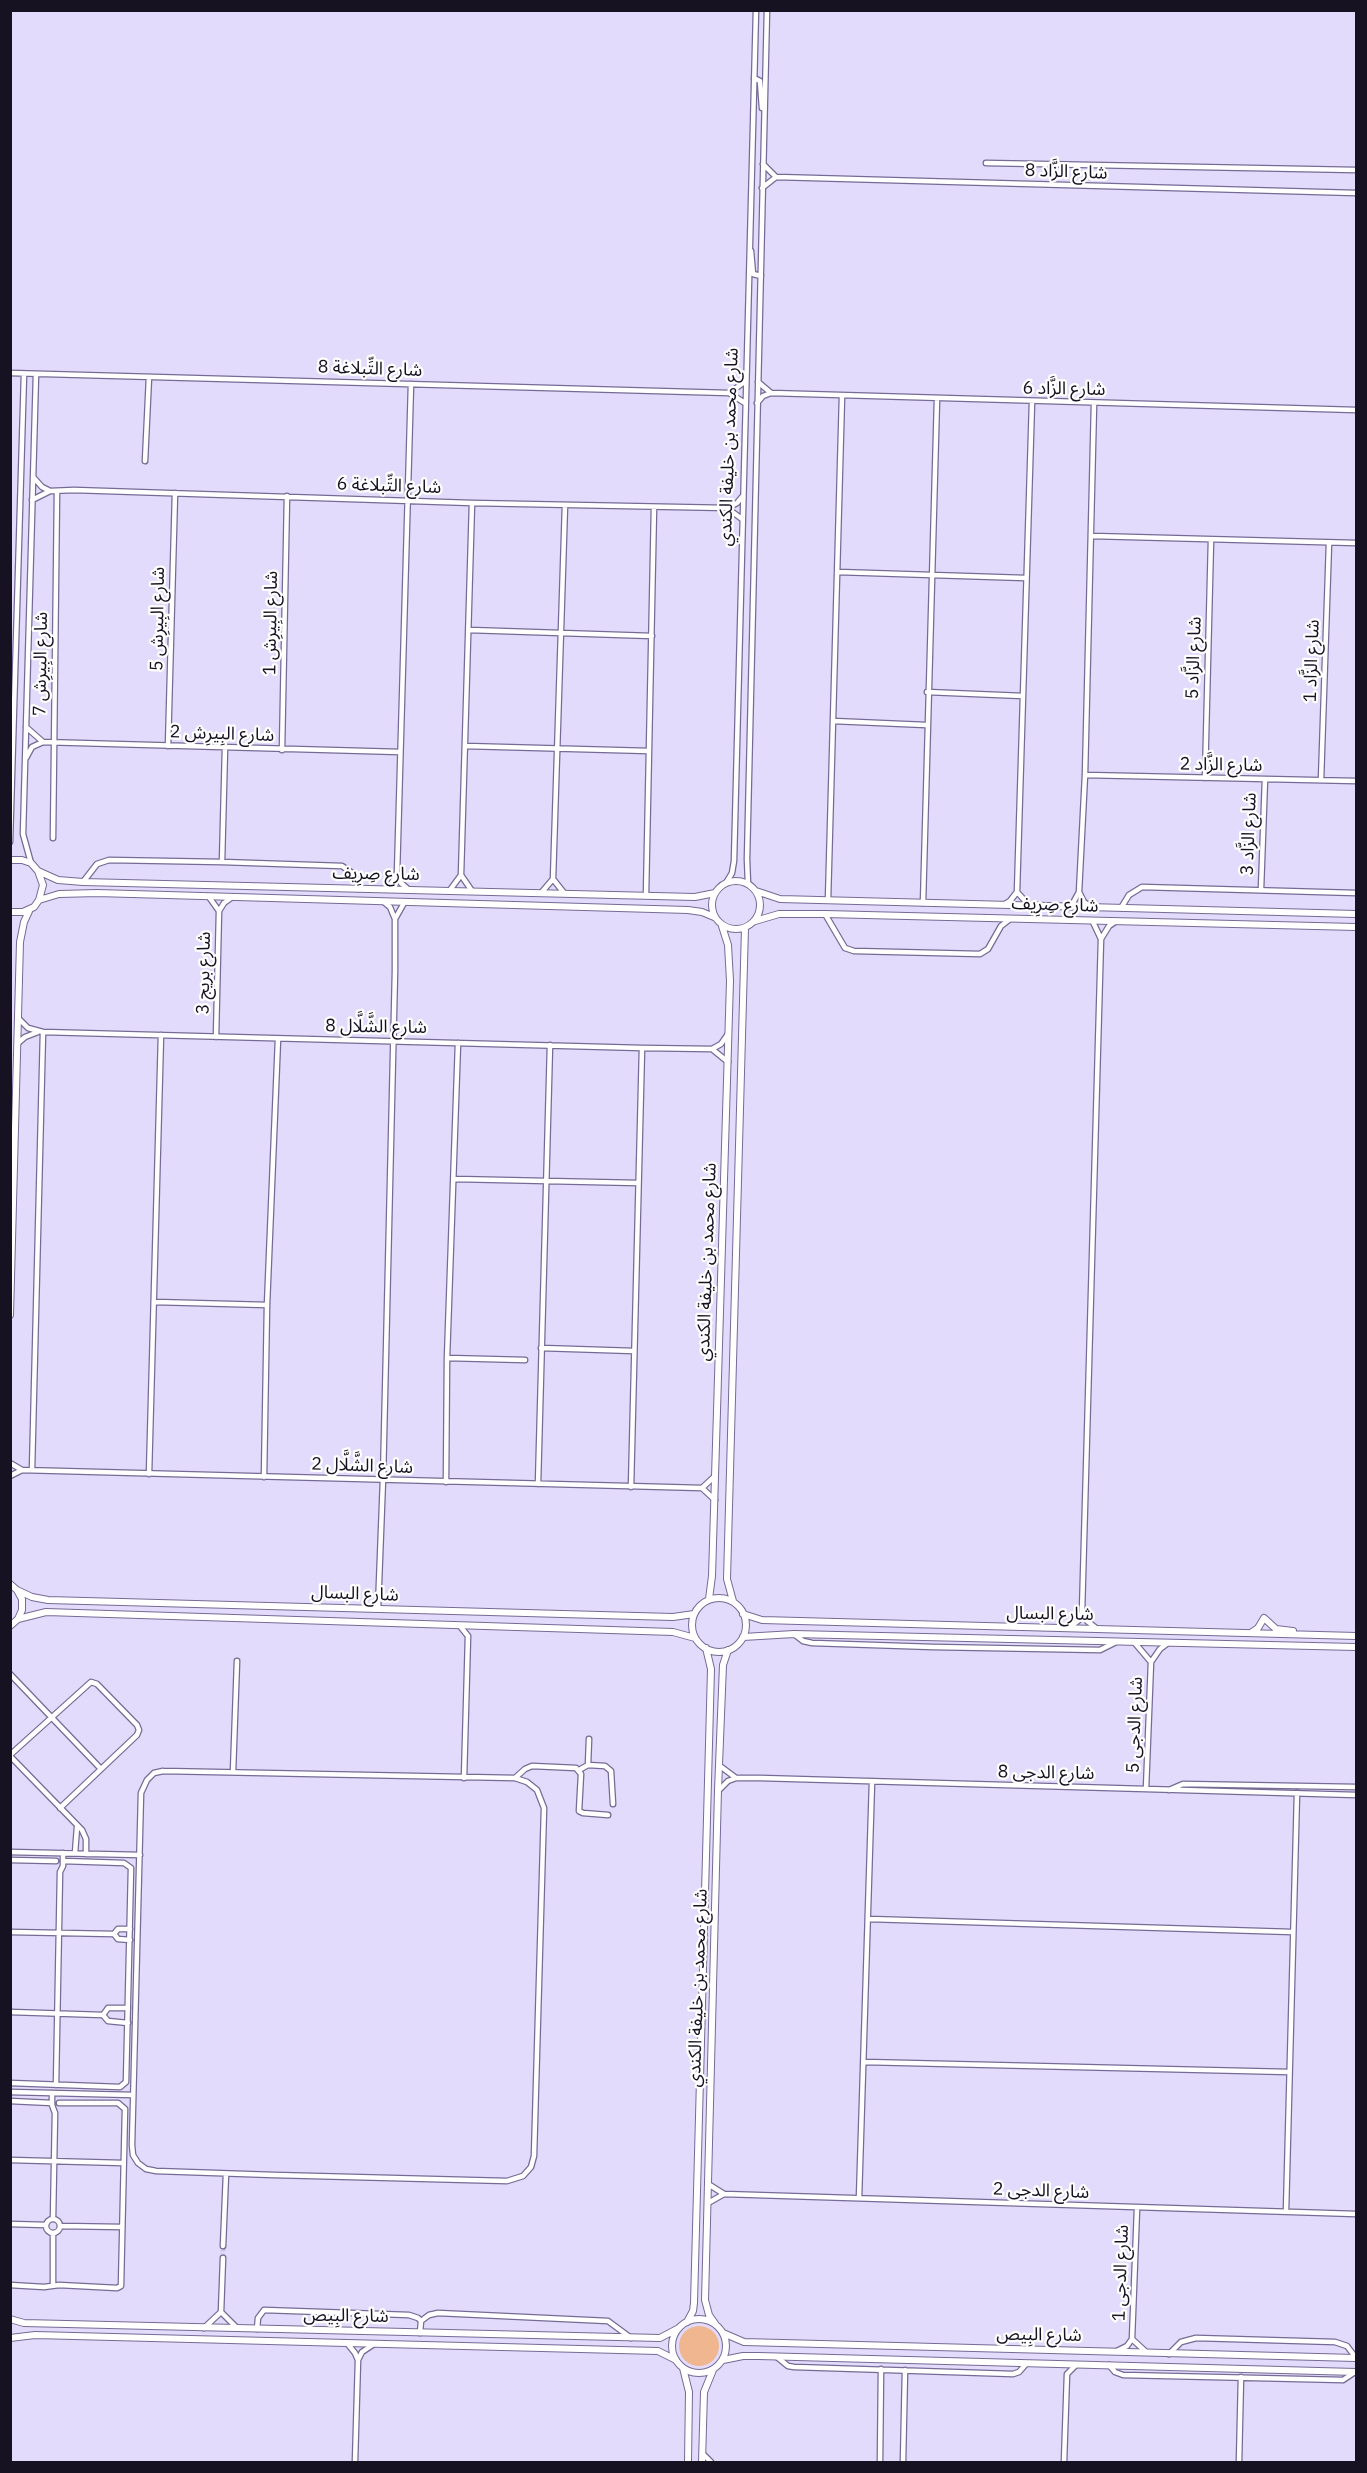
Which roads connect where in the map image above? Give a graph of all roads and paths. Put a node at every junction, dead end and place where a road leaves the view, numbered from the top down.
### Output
1 (756, 10) edge
2 (767, 10) edge
3 (754, 78) junction
4 (764, 117) junction
5 (986, 163) dead end
6 (763, 164) junction
7 (1356, 170) edge
8 (776, 177) junction
9 (762, 188) junction
10 (1356, 193) edge
11 (750, 249) junction
12 (760, 276) junction
13 (10, 374) edge
14 (24, 374) junction
15 (36, 374) junction
16 (149, 377) junction
17 (746, 381) junction
18 (758, 382) junction
19 (411, 384) junction
20 (729, 393) junction
21 (771, 393) junction
22 (842, 396) junction
23 (937, 399) junction
24 (1032, 402) junction
25 (745, 403) junction
26 (757, 404) junction
27 (1094, 404) junction
28 (1356, 410) edge
29 (145, 461) dead end
30 (33, 476) junction
31 (50, 491) junction
32 (57, 491) junction
33 (175, 493) junction
34 (287, 496) junction
35 (742, 497) junction
36 (32, 500) junction
37 (407, 501) junction
38 (472, 503) junction
39 (565, 505) junction
40 (654, 507) junction
41 (727, 508) junction
42 (742, 519) junction
43 (1092, 536) junction
44 (1211, 540) junction
45 (1329, 543) junction
46 (1356, 543) edge
47 (838, 572) junction
48 (931, 575) junction
49 (1025, 578) junction
50 (469, 630) junction
51 (561, 632) junction
52 (652, 636) junction
53 (927, 692) junction
54 (1023, 696) junction
55 (833, 721) junction
56 (926, 725) junction
57 (26, 727) junction
58 (43, 742) junction
59 (53, 742) junction
60 (168, 746) junction
61 (465, 746) junction
62 (225, 748) junction
63 (282, 750) junction
64 (558, 750) junction
65 (649, 751) junction
66 (400, 752) junction
67 (25, 759) junction
68 (1086, 775) junction
69 (1205, 778) junction
70 (1264, 779) junction
71 (1321, 780) junction
72 (1356, 781) edge
73 (52, 838) dead end
74 (10, 842) edge
75 (10, 860) edge
76 (222, 862) junction
77 (31, 863) junction
78 (38, 871) junction
79 (397, 874) junction
80 (460, 875) junction
81 (553, 879) junction
82 (83, 882) junction
83 (726, 883) junction
84 (748, 884) junction
85 (359, 889) junction
86 (388, 889) junction
87 (1261, 889) junction
88 (409, 890) junction
89 (450, 891) junction
90 (472, 891) junction
91 (756, 891) junction
92 (1017, 892) junction
93 (1079, 892) junction
94 (541, 893) junction
95 (565, 893) junction
96 (715, 893) junction
97 (1356, 893) edge
98 (646, 895) junction
99 (209, 897) junction
100 (231, 898) junction
101 (39, 900) junction
102 (828, 900) junction
103 (383, 902) junction
104 (404, 903) junction
105 (923, 903) junction
106 (1005, 905) junction
107 (1029, 905) junction
108 (1068, 906) junction
109 (1092, 907) junction
110 (1121, 908) junction
111 (30, 909) junction
112 (219, 911) junction
113 (10, 912) edge
114 (825, 914) junction
115 (1356, 914) edge
116 (714, 917) junction
117 (395, 919) junction
118 (1010, 919) junction
119 (754, 921) junction
120 (1093, 922) junction
121 (1115, 922) junction
122 (722, 926) junction
123 (1356, 927) edge
124 (745, 928) junction
125 (1101, 939) junction
126 (19, 1019) junction
127 (41, 1032) junction
128 (728, 1033) junction
129 (161, 1035) junction
130 (216, 1036) junction
131 (278, 1039) junction
132 (393, 1041) junction
133 (18, 1043) junction
134 (458, 1043) junction
135 (550, 1045) junction
136 (642, 1048) junction
137 (712, 1049) junction
138 (728, 1062) junction
139 (454, 1179) junction
140 (546, 1181) junction
141 (638, 1183) junction
142 (155, 1302) junction
143 (267, 1305) junction
144 (10, 1315) edge
145 (541, 1348) junction
146 (634, 1351) junction
147 (447, 1358) junction
148 (525, 1360) dead end
149 (10, 1463) edge
150 (22, 1470) junction
151 (32, 1470) junction
152 (149, 1474) junction
153 (10, 1476) edge
154 (716, 1476) junction
155 (264, 1477) junction
156 (383, 1479) junction
157 (446, 1482) junction
158 (538, 1484) junction
159 (631, 1487) junction
160 (702, 1488) junction
161 (715, 1500) junction
162 (10, 1579) edge
163 (14, 1587) edge
164 (709, 1599) junction
165 (732, 1601) junction
166 (378, 1609) junction
167 (1082, 1612) junction
168 (694, 1614) junction
169 (743, 1614) junction
170 (18, 1619) junction
171 (459, 1625) junction
172 (10, 1626) edge
173 (479, 1626) junction
174 (1067, 1629) junction
175 (1099, 1629) junction
176 (1244, 1633) junction
177 (1302, 1635) junction
178 (468, 1636) junction
179 (1356, 1636) edge
180 (742, 1637) junction
181 (695, 1638) junction
182 (1134, 1642) junction
183 (1168, 1643) junction
184 (1356, 1647) edge
185 (706, 1648) junction
186 (728, 1650) junction
187 (237, 1660) dead end
188 (1151, 1662) junction
189 (10, 1674) edge
190 (51, 1717) junction
191 (589, 1739) dead end
192 (10, 1755) edge
193 (588, 1765) junction
194 (720, 1766) junction
195 (101, 1769) junction
196 (525, 1769) junction
197 (579, 1770) junction
198 (233, 1772) junction
199 (464, 1778) junction
200 (515, 1778) junction
201 (736, 1778) junction
202 (527, 1782) junction
203 (872, 1782) junction
204 (1356, 1787) edge
205 (1146, 1789) junction
206 (718, 1790) junction
207 (1169, 1790) junction
208 (1297, 1793) junction
209 (1356, 1795) edge
210 (613, 1804) dead end
211 (60, 1808) junction
212 (608, 1815) dead end
213 (77, 1827) junction
214 (10, 1852) edge
215 (57, 1853) junction
216 (63, 1853) junction
217 (75, 1853) junction
218 (86, 1854) junction
219 (140, 1856) junction
220 (10, 1860) edge
221 (56, 1861) junction
222 (63, 1861) junction
223 (60, 1872) junction
224 (869, 1919) junction
225 (130, 1929) junction
226 (10, 1932) edge
227 (1292, 1932) junction
228 (58, 1933) junction
229 (114, 1934) junction
230 (130, 1940) junction
231 (128, 2008) junction
232 (10, 2012) edge
233 (57, 2013) junction
234 (103, 2015) junction
235 (128, 2023) junction
236 (864, 2062) junction
237 (1289, 2072) junction
238 (10, 2083) edge
239 (56, 2085) junction
240 (10, 2092) edge
241 (52, 2093) junction
242 (60, 2093) junction
243 (133, 2096) junction
244 (10, 2101) edge
245 (52, 2103) junction
246 (59, 2103) junction
247 (56, 2113) junction
248 (10, 2160) edge
249 (54, 2161) junction
250 (123, 2163) junction
251 (226, 2174) junction
252 (708, 2183) junction
253 (724, 2194) junction
254 (859, 2198) junction
255 (707, 2204) junction
256 (1137, 2209) junction
257 (1286, 2211) junction
258 (1356, 2214) edge
259 (53, 2219) junction
260 (10, 2224) edge
261 (46, 2225) junction
262 (60, 2226) junction
263 (122, 2227) junction
264 (53, 2233) junction
265 (223, 2246) tunnel mouth
266 (223, 2258) tunnel mouth
267 (10, 2285) edge
268 (53, 2285) junction
269 (221, 2312) junction
270 (10, 2319) edge
271 (421, 2321) junction
272 (687, 2322) junction
273 (716, 2325) junction
274 (204, 2328) junction
275 (237, 2328) junction
276 (679, 2328) junction
277 (257, 2329) junction
278 (420, 2332) junction
279 (723, 2332) junction
280 (10, 2338) edge
281 (631, 2338) junction
282 (1132, 2338) junction
283 (347, 2343) junction
284 (374, 2344) junction
285 (1115, 2352) junction
286 (1149, 2354) junction
287 (1169, 2354) junction
288 (777, 2357) junction
289 (1356, 2358) edge
290 (358, 2360) junction
291 (676, 2360) junction
292 (723, 2360) junction
293 (1026, 2364) junction
294 (1055, 2365) junction
295 (1076, 2365) junction
296 (1108, 2365) junction
297 (682, 2368) junction
298 (881, 2369) junction
299 (713, 2370) junction
300 (905, 2370) junction
301 (1356, 2372) edge
302 (1066, 2374) junction
303 (1241, 2377) junction
304 (702, 2453) junction
305 (355, 2463) edge
306 (688, 2463) edge
307 (702, 2463) edge
308 (711, 2463) edge
309 (880, 2463) edge
310 (903, 2463) edge
311 (1064, 2463) edge
312 (1239, 2463) edge

1 - 3 street, شارع محمد بن خليفة الكندي
2 - 4 street, شارع محمد بن خليفة الكندي
3 - 4 street
3 - 11 street, شارع محمد بن خليفة الكندي
4 - 6 street, شارع محمد بن خليفة الكندي
5 - 7 street, شارع الزَّاد 8
6 - 8 street
6 - 9 street, شارع محمد بن خليفة الكندي
8 - 9 street
8 - 10 street, شارع الزَّاد 8
9 - 12 street, شارع محمد بن خليفة الكندي
11 - 12 street
11 - 17 street, شارع محمد بن خليفة الكندي
12 - 18 street, شارع محمد بن خليفة الكندي
13 - 14 street, شارع التِّبلاغة 8
14 - 15 street, شارع التِّبلاغة 8
14 - 74 street
15 - 16 street, شارع التِّبلاغة 8
15 - 30 street
16 - 19 street, شارع التِّبلاغة 8
16 - 29 street
17 - 20 street
17 - 25 street, شارع محمد بن خليفة الكندي
18 - 21 street
18 - 26 street, شارع محمد بن خليفة الكندي
19 - 20 street, شارع التِّبلاغة 8
19 - 37 street
20 - 25 street
21 - 22 street, شارع الزَّاد 6
21 - 26 street
22 - 23 street, شارع الزَّاد 6
22 - 47 street
23 - 24 street, شارع الزَّاد 6
23 - 48 street
24 - 27 street, شارع الزَّاد 6
24 - 49 street
25 - 35 street, شارع محمد بن خليفة الكندي
26 - 84 street, شارع محمد بن خليفة الكندي
27 - 28 street, شارع الزَّاد 6
27 - 43 street
30 - 31 street
30 - 36 street
31 - 32 street, شارع التِّبلاغة 6
31 - 36 street, شارع التِّبلاغة 6
32 - 33 street, شارع التِّبلاغة 6
32 - 59 street, شارع البِيرِش 7
33 - 34 street, شارع التِّبلاغة 6
33 - 60 street, شارع البِيرِش 5
34 - 37 street, شارع التِّبلاغة 6
34 - 63 street, شارع البِيرِش 1
35 - 41 street
35 - 42 street, شارع محمد بن خليفة الكندي
36 - 57 street
37 - 38 street, شارع التِّبلاغة 6
37 - 66 street
38 - 39 street, شارع التِّبلاغة 6
38 - 50 street
39 - 40 street, شارع التِّبلاغة 6
39 - 51 street
40 - 41 street, شارع التِّبلاغة 6
40 - 52 street
41 - 42 street
42 - 83 street, شارع محمد بن خليفة الكندي
43 - 44 street
43 - 68 street
44 - 45 street
44 - 69 street, شارع الزَّاد 5
45 - 46 street
45 - 71 street, شارع الزَّاد 1
47 - 48 street
47 - 55 street
48 - 49 street
48 - 53 street
49 - 54 street
50 - 51 street
50 - 61 street
51 - 52 street
51 - 64 street
52 - 65 street
53 - 54 street
53 - 56 street
54 - 92 street
55 - 56 street
55 - 102 street
56 - 105 street
57 - 58 street
57 - 67 street
58 - 59 street, شارع البِيرِش 2
58 - 67 street
59 - 60 street, شارع البِيرِش 2
59 - 73 street, شارع البِيرِش 7
60 - 62 street, شارع البِيرِش 2
61 - 64 street
61 - 80 street
62 - 63 street, شارع البِيرِش 2
62 - 76 street
63 - 66 street, شارع البِيرِش 2
64 - 65 street
64 - 81 street
65 - 98 street
66 - 79 street
67 - 77 street
68 - 69 street, شارع الزَّاد 2
68 - 93 street
69 - 70 street, شارع الزَّاد 2
70 - 71 street, شارع الزَّاد 2
70 - 87 street, شارع الزَّاد 3
71 - 72 street, شارع الزَّاد 2
75 - 77 main road
76 - 82 street
76 - 85 street
77 - 78 main road
78 - 82 main road, شارع صِرِيف
78 - 101 main road
79 - 86 street
79 - 88 street
80 - 89 street
80 - 90 street
81 - 94 street
81 - 95 street
82 - 85 main road, شارع صِرِيف
83 - 84 main road
83 - 96 main road
84 - 91 main road
85 - 86 main road, شارع صِرِيف
86 - 88 main road, شارع صِرِيف
87 - 97 street
87 - 110 street
88 - 89 main road, شارع صِرِيف
89 - 90 main road, شارع صِرِيف
90 - 94 main road, شارع صِرِيف
91 - 102 main road, شارع صِرِيف
91 - 119 main road
92 - 106 street
92 - 107 street
93 - 108 street
93 - 109 street
94 - 95 main road, شارع صِرِيف
95 - 98 main road, شارع صِرِيف
96 - 98 main road, شارع صِرِيف
96 - 116 main road
99 - 100 main road, شارع صِرِيف
99 - 101 main road, شارع صِرِيف
99 - 112 street, شارع بريج 3
100 - 103 main road, شارع صِرِيف
100 - 112 street, شارع بريج 3
101 - 111 main road
102 - 105 main road, شارع صِرِيف
103 - 104 main road, شارع صِرِيف
103 - 117 street
104 - 116 main road, شارع صِرِيف
104 - 117 street
105 - 106 main road, شارع صِرِيف
106 - 107 main road, شارع صِرِيف
107 - 108 main road, شارع صِرِيف
108 - 109 main road, شارع صِرِيف
109 - 110 main road, شارع صِرِيف
110 - 115 main road, شارع صِرِيف
111 - 113 main road
111 - 126 main road
112 - 130 street, شارع بريج 3
114 - 118 main road, شارع صِرِيف
114 - 118 street
114 - 119 main road, شارع صِرِيف
116 - 122 main road
117 - 132 street
118 - 120 main road, شارع صِرِيف
119 - 124 main road
120 - 121 main road, شارع صِرِيف
120 - 125 street
121 - 123 main road, شارع صِرِيف
121 - 125 street
122 - 124 main road
122 - 128 main road, شارع محمد بن خليفة الكندي
124 - 165 main road, شارع محمد بن خليفة الكندي
125 - 167 street
126 - 127 street
126 - 133 main road
127 - 129 street, شارع الشَّلَّال 8
127 - 133 street
127 - 151 street
128 - 137 street
128 - 138 main road, شارع محمد بن خليفة الكندي
129 - 130 street, شارع الشَّلَّال 8
129 - 142 street
130 - 131 street, شارع الشَّلَّال 8
131 - 132 street, شارع الشَّلَّال 8
131 - 143 street
132 - 134 street, شارع الشَّلَّال 8
132 - 156 street
133 - 144 main road
134 - 135 street, شارع الشَّلَّال 8
134 - 139 street
135 - 136 street, شارع الشَّلَّال 8
135 - 140 street
136 - 137 street, شارع الشَّلَّال 8
136 - 141 street
137 - 138 street
138 - 154 main road, شارع محمد بن خليفة الكندي
139 - 140 street
139 - 147 street
140 - 141 street
140 - 145 street
141 - 146 street
142 - 143 street
142 - 152 street
143 - 155 street
145 - 146 street
145 - 158 street
146 - 159 street
147 - 148 street
147 - 157 street
149 - 150 street
150 - 151 street, شارع الشَّلَّال 2
150 - 153 street, شارع الشَّلَّال 2
151 - 152 street, شارع الشَّلَّال 2
152 - 155 street, شارع الشَّلَّال 2
154 - 160 street
154 - 161 main road, شارع محمد بن خليفة الكندي
155 - 156 street, شارع الشَّلَّال 2
156 - 157 street, شارع الشَّلَّال 2
156 - 166 street
157 - 158 street, شارع الشَّلَّال 2
158 - 159 street, شارع الشَّلَّال 2
159 - 160 street, شارع الشَّلَّال 2
160 - 161 street
161 - 164 main road, شارع محمد بن خليفة الكندي
162 - 163 main road
163 - 166 main road, شارع البسال
163 - 170 main road
164 - 165 main road
164 - 168 main road
165 - 169 main road
166 - 168 main road, شارع البسال
167 - 174 street
167 - 175 street
168 - 181 main road
169 - 174 main road, شارع البسال
169 - 180 main road
170 - 171 main road, شارع البسال
170 - 172 main road
171 - 173 main road, شارع البسال
171 - 178 street
173 - 178 street
173 - 181 main road, شارع البسال
174 - 175 main road, شارع البسال
175 - 176 main road, شارع البسال
176 - 177 main road, شارع البسال
176 - 177 main road
177 - 179 main road, شارع البسال
178 - 199 street
180 - 182 main road, شارع البسال
180 - 186 main road
181 - 185 main road
182 - 183 main road, شارع البسال
182 - 188 street, شارع الدجى 5
183 - 184 main road, شارع البسال
183 - 188 street, شارع الدجى 5
185 - 186 main road
185 - 272 main road, شارع محمد بن خليفة الكندي
186 - 194 main road, شارع محمد بن خليفة الكندي
187 - 198 street
188 - 205 street, شارع الدجى 5
189 - 190 street
190 - 192 street
190 - 195 street
190 - 195 street
191 - 193 street
192 - 211 street
193 - 197 street
193 - 210 street
194 - 201 street
194 - 206 main road, شارع محمد بن خليفة الكندي
195 - 211 street
196 - 197 street
196 - 200 street
196 - 202 street
197 - 212 street
198 - 199 street
198 - 219 street
199 - 200 street
200 - 202 street
201 - 203 street, شارع الدجى 8
201 - 206 street
202 - 251 street
203 - 205 street, شارع الدجى 8
203 - 224 street
204 - 207 street
205 - 207 street, شارع الدجى 8
206 - 252 main road, شارع محمد بن خليفة الكندي
207 - 208 street, شارع الدجى 8
208 - 209 street, شارع الدجى 8
208 - 227 street
211 - 213 street
213 - 217 street
213 - 218 street
214 - 215 street
215 - 216 street
215 - 221 street
216 - 217 street
216 - 222 street
217 - 218 street
218 - 219 street
219 - 243 street
220 - 221 street
221 - 223 street
222 - 223 street
222 - 225 street
223 - 228 street
224 - 227 street
224 - 236 street
225 - 229 street
225 - 230 street
226 - 228 street
227 - 237 street
228 - 229 street
228 - 233 street
229 - 230 street
230 - 231 street
231 - 234 street
231 - 235 street
232 - 233 street
233 - 234 street
233 - 239 street
234 - 235 street
235 - 239 street
236 - 237 street
236 - 254 street
237 - 257 street
238 - 239 street
240 - 241 street
241 - 242 street
241 - 245 street
242 - 243 street
242 - 246 street
243 - 251 street
244 - 245 street
245 - 247 street
246 - 247 street
246 - 250 street
247 - 249 street
248 - 249 street
249 - 250 street
249 - 259 street
250 - 263 street
251 - 265 street
252 - 253 street
252 - 255 main road, شارع محمد بن خليفة الكندي
253 - 254 street, شارع الدجى 2
253 - 255 street
254 - 256 street, شارع الدجى 2
255 - 273 main road, شارع محمد بن خليفة الكندي
256 - 257 street, شارع الدجى 2
256 - 282 street, شارع الدجى 1
257 - 258 street, شارع الدجى 2
259 - 261 street
259 - 262 street
260 - 261 street
261 - 264 street
262 - 263 street
262 - 264 street
263 - 268 street
264 - 268 street
266 - 269 street
267 - 268 street
269 - 274 street
269 - 275 street
270 - 274 main road, شارع البِيص
271 - 277 street
271 - 278 street
271 - 281 street
272 - 273 main road
272 - 276 main road
273 - 279 main road
274 - 275 main road, شارع البِيص
275 - 277 main road, شارع البِيص
276 - 281 main road, شارع البِيص
276 - 291 main road
277 - 278 main road, شارع البِيص
278 - 281 main road, شارع البِيص
279 - 285 main road, شارع البِيص
279 - 292 main road
280 - 283 main road, شارع البِيص
282 - 285 street, شارع الدجى 1
282 - 286 street, شارع الدجى 1
283 - 284 main road, شارع البِيص
283 - 290 street
284 - 290 street
284 - 291 main road, شارع البِيص
285 - 286 main road, شارع البِيص
286 - 287 main road, شارع البِيص
287 - 289 main road, شارع البِيص
287 - 289 street
288 - 292 main road, شارع البِيص
288 - 293 main road, شارع البِيص
288 - 298 street
290 - 305 street
291 - 297 main road
292 - 299 main road
293 - 294 main road, شارع البِيص
293 - 300 street
294 - 295 main road, شارع البِيص
294 - 302 street
295 - 296 main road, شارع البِيص
295 - 302 street
296 - 301 main road, شارع البِيص
296 - 303 street
297 - 299 main road
297 - 306 main road
298 - 300 street
298 - 309 street
299 - 304 main road
300 - 310 street
301 - 303 street
302 - 311 street
303 - 312 street
304 - 307 main road
304 - 308 street

